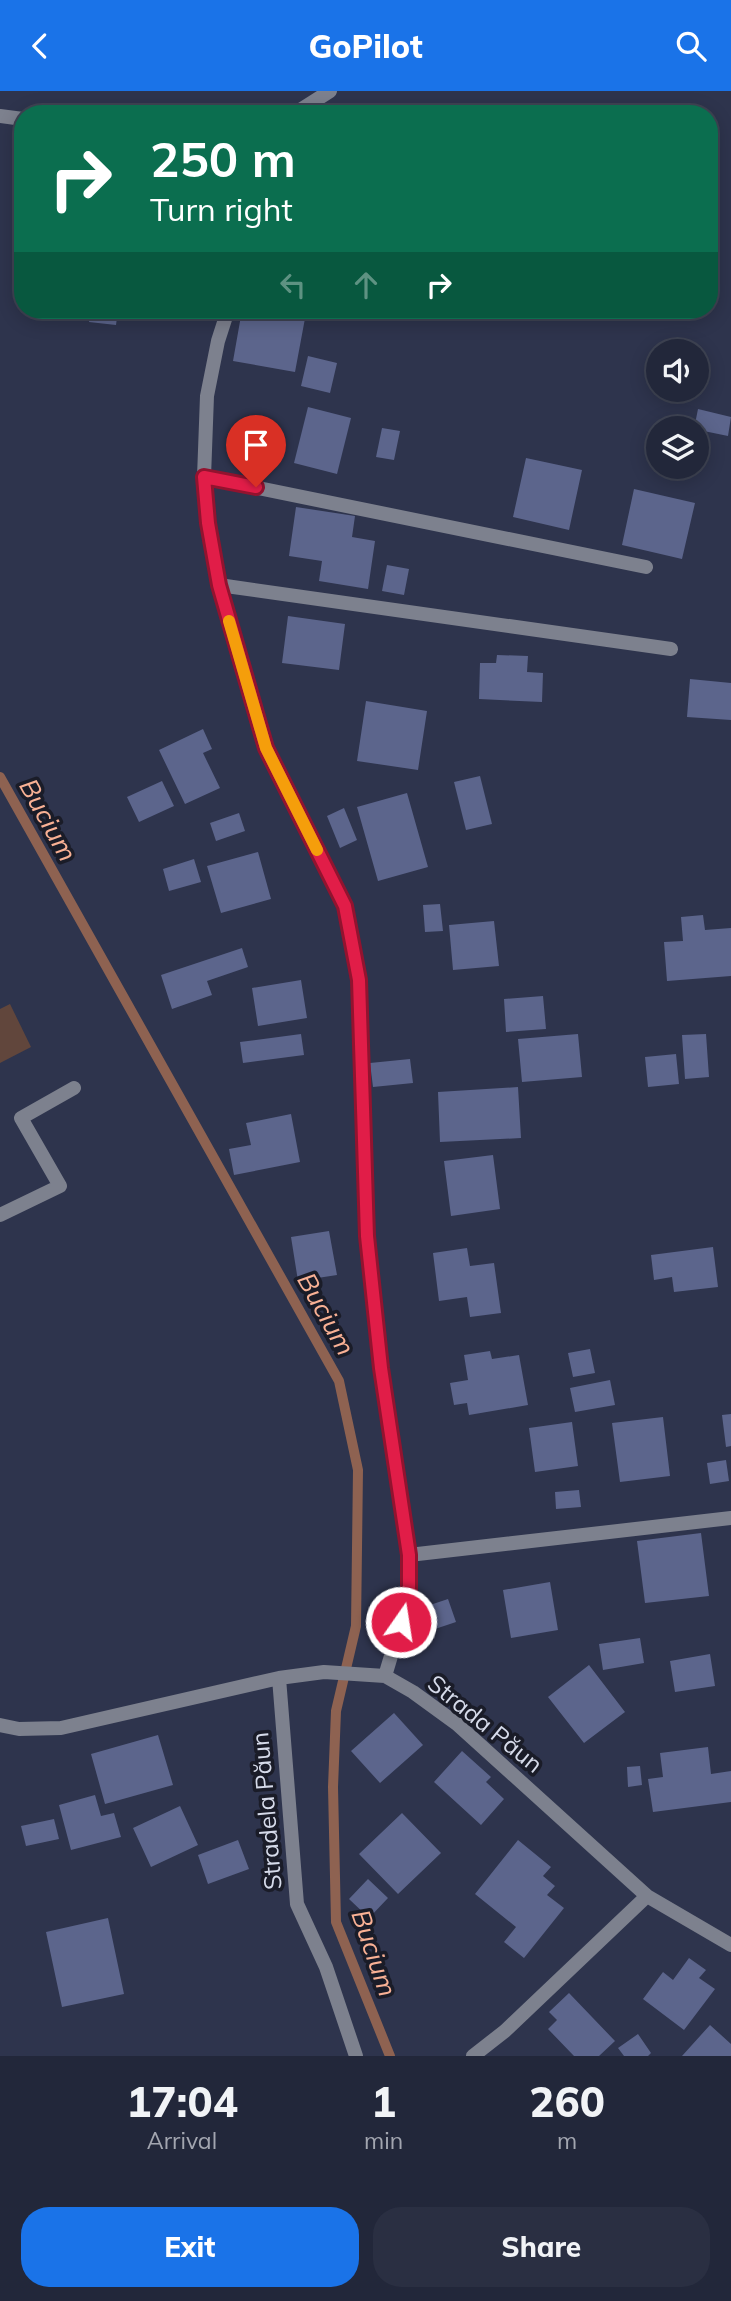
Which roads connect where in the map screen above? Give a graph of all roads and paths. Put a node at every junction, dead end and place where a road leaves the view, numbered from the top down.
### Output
1 (330, 91) edge
2 (308, 105) edge
3 (225, 319) edge
4 (204, 477) junction
5 (646, 567) dead end
6 (219, 585) junction
7 (671, 649) dead end
8 (74, 1089) dead end
9 (0, 1215) edge
10 (731, 1518) edge
11 (409, 1555) junction
12 (384, 1676) junction
13 (279, 1678) junction
14 (0, 1725) edge
15 (647, 1896) junction
16 (731, 1945) edge
17 (356, 2056) edge
18 (473, 2056) edge

1 - 2 street
3 - 4 street
4 - 5 street
4 - 6 street
6 - 7 street
6 - 11 street
8 - 9 street
10 - 11 street
11 - 12 street
12 - 13 street, Strada Păun
12 - 15 street, Strada Păun
13 - 14 street, Strada Păun
13 - 17 street, Stradela Păun
15 - 16 street, Strada Păun
15 - 18 street

